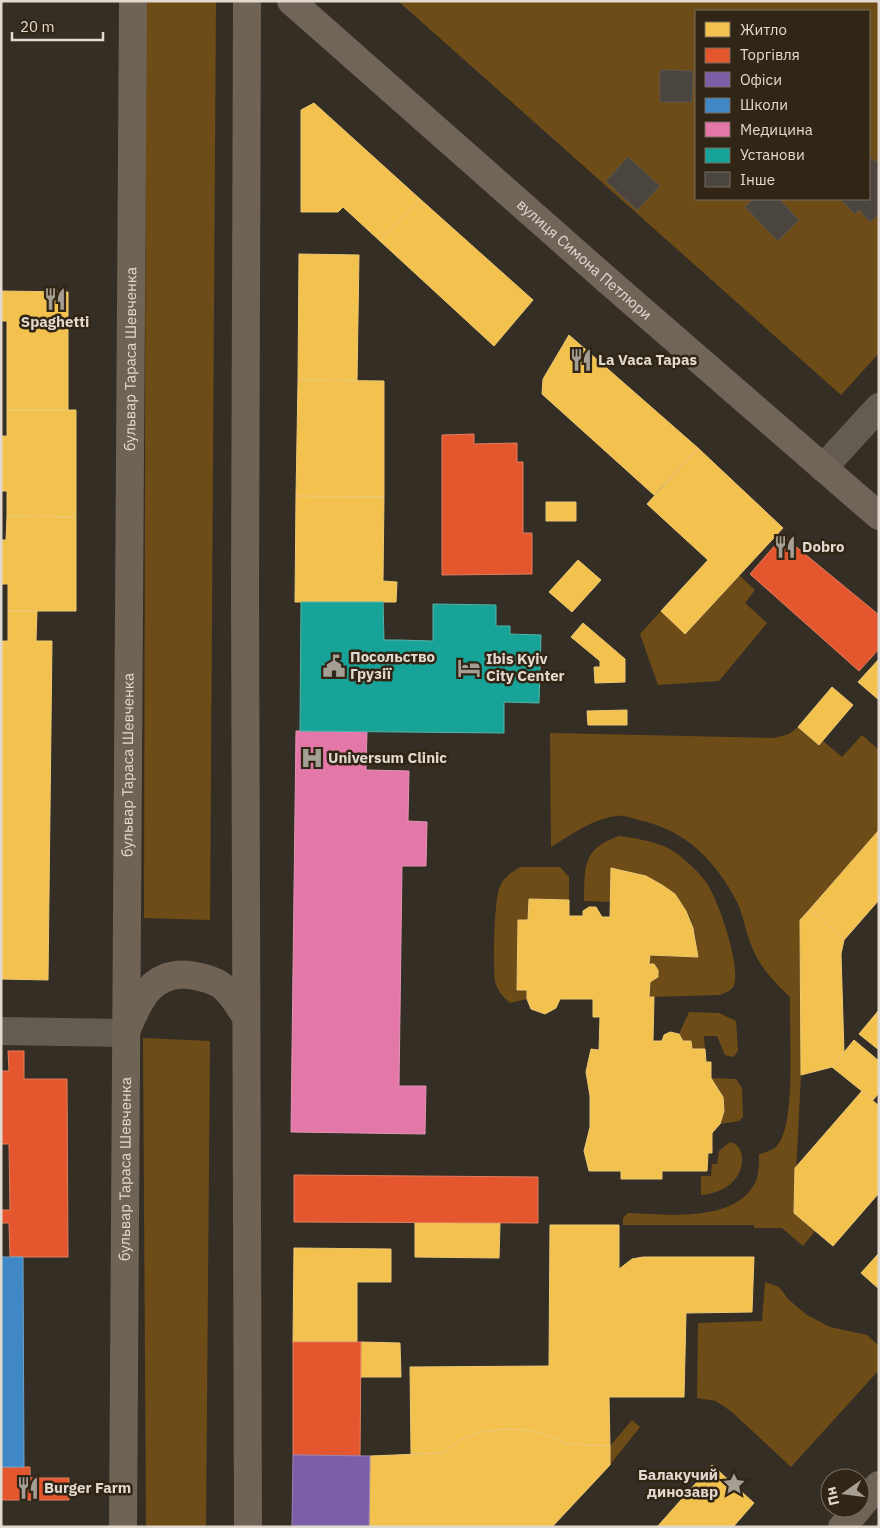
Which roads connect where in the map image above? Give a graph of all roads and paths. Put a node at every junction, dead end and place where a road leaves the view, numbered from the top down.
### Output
1 (132, 1) edge
2 (247, 1) edge
3 (291, 1) edge
4 (879, 407) edge
5 (823, 468) junction
6 (879, 516) edge
7 (246, 1017) junction
8 (1, 1031) edge
9 (126, 1033) junction
10 (879, 1486) edge
11 (870, 1495) edge
12 (123, 1527) edge
13 (248, 1527) edge

1 - 9 main road, бульвар Тараса Шевченка
2 - 7 main road
3 - 5 main road, вулиця Симона Петлюри
4 - 5 street
5 - 6 main road, вулиця Симона Петлюри
7 - 9 main road
7 - 13 main road
8 - 9 street
9 - 12 main road, бульвар Тараса Шевченка
10 - 11 main road

